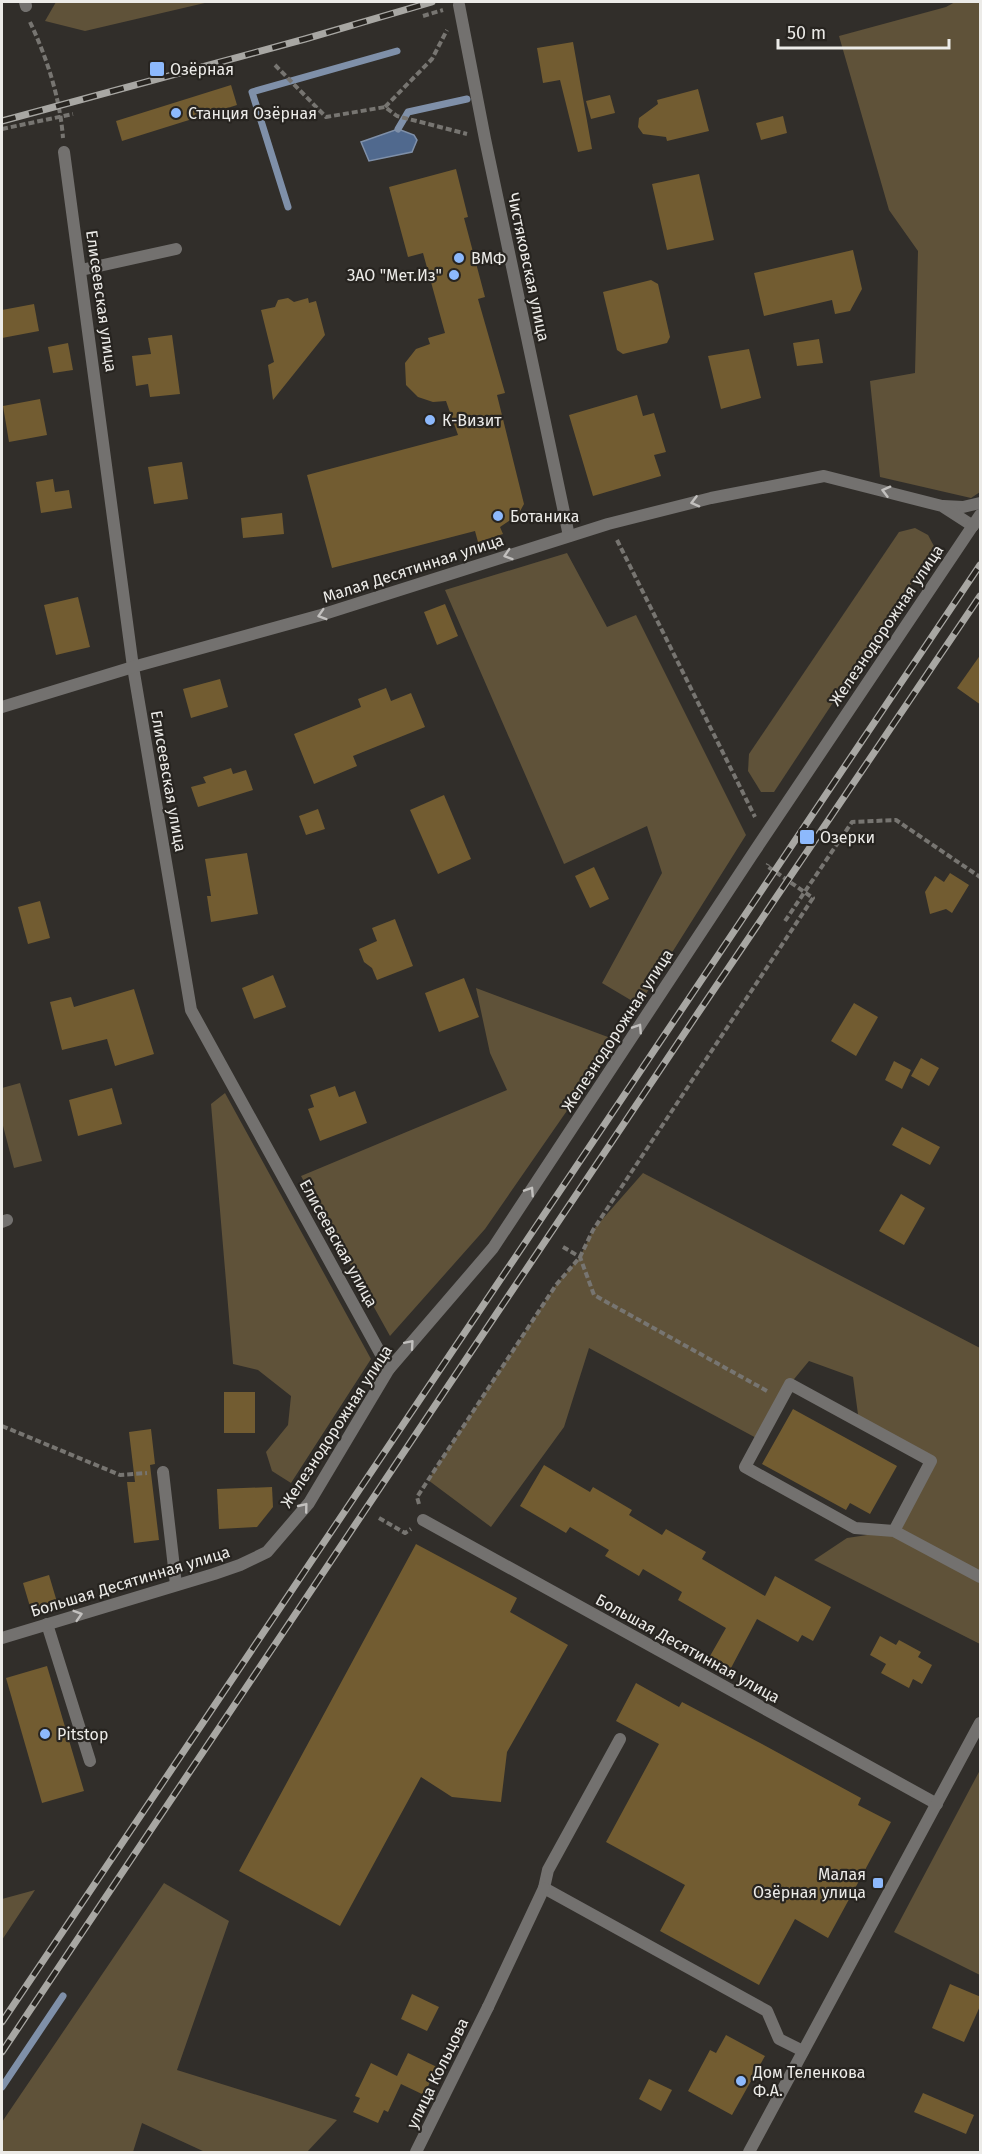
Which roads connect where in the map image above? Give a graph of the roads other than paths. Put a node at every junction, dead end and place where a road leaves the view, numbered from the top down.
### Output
1 (459, 5) road end
2 (64, 152) dead end
3 (176, 249) dead end
4 (81, 270) junction
5 (981, 503) edge
6 (942, 506) junction
7 (981, 515) edge
8 (973, 526) junction
9 (569, 536) junction
10 (133, 667) junction
11 (2, 706) edge
12 (389, 1369) junction
13 (163, 1472) road end
14 (423, 1520) road end
15 (894, 1531) junction
16 (267, 1552) joint
17 (981, 1577) edge
18 (176, 1585) junction
19 (47, 1624) junction
20 (2, 1638) edge
21 (981, 1723) edge
22 (620, 1739) dead end
23 (90, 1761) dead end
24 (937, 1804) junction
25 (544, 1888) junction
26 (804, 2051) junction
27 (416, 2152) edge
28 (749, 2152) edge

1 - 9 street, Чистяковская улица
2 - 4 street, Елисеевская улица
3 - 4 street
4 - 10 street, Елисеевская улица
5 - 6 street
6 - 8 street, Малая Десятинная улица
6 -> 9 street, Малая Десятинная улица
7 - 8 street, Железнодорожная улица
12 -> 8 street, Железнодорожная улица
9 -> 10 street, Малая Десятинная улица
10 - 11 street, Малая Десятинная улица
10 - 12 street, Елисеевская улица
16 -> 12 street, Железнодорожная улица
13 - 18 street
14 - 24 street, Большая Десятинная улица
15 - 15 street
15 - 17 street
16 - 18 street, Большая Десятинная улица
19 -> 18 street, Большая Десятинная улица
19 - 20 street, Большая Десятинная улица
19 - 23 street
21 - 24 street
22 - 25 street, улица Кольцова
24 - 26 street
25 - 26 street
25 - 27 street, улица Кольцова
26 - 28 street

